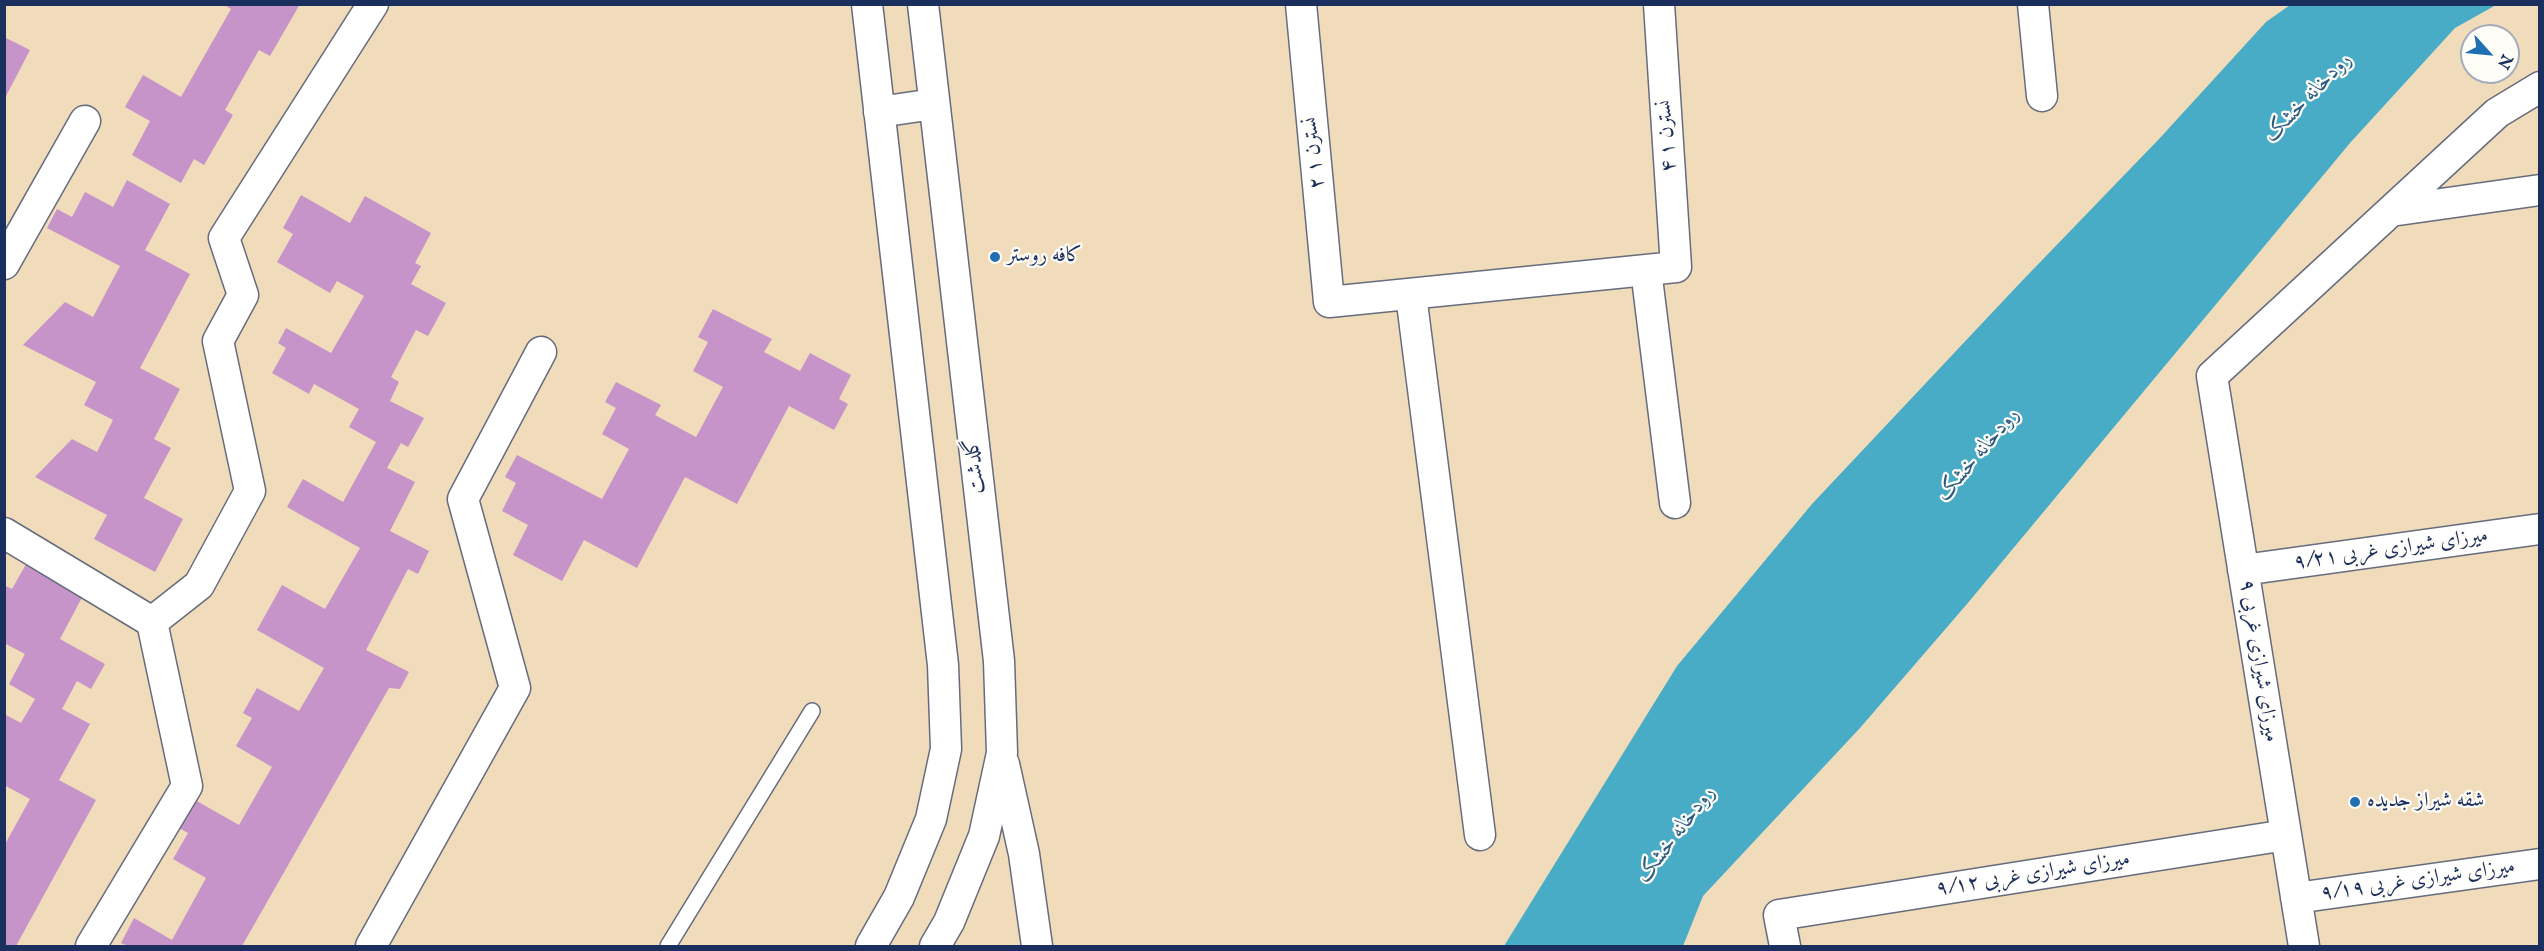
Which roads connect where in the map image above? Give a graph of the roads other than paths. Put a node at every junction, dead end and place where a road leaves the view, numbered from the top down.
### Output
1 (373, 4) edge
2 (867, 4) edge
3 (922, 4) edge
4 (1300, 4) edge
5 (1659, 4) edge
6 (2033, 4) edge
7 (2540, 87) edge
8 (2042, 96) dead end
9 (934, 104) junction
10 (879, 112) junction
11 (85, 121) dead end
12 (2540, 190) edge
13 (2391, 211) junction
14 (4, 264) edge
15 (1646, 270) junction
16 (1411, 294) junction
17 (541, 352) dead end
18 (1675, 503) dead end
19 (2540, 529) edge
20 (4, 533) edge
21 (2243, 570) junction
22 (152, 622) junction
23 (812, 711) dead end
24 (1002, 753) junction
25 (1480, 835) dead end
26 (2286, 835) junction
27 (2540, 864) edge
28 (2296, 898) junction
29 (942, 934) edge
30 (91, 946) edge
31 (371, 946) edge
32 (668, 946) edge
33 (871, 946) edge
34 (1037, 946) edge
35 (1785, 946) edge
36 (2304, 946) edge

1 - 22 street
2 - 10 street
3 - 9 street, گلدشت
4 - 16 street, ۲ نسترن ۱
5 - 15 street, ۴ نسترن ۱
6 - 8 street
7 - 13 street
9 - 10 street
9 - 24 street, گلدشت
10 - 33 street
11 - 14 street
12 - 13 street
13 - 21 street, میرزای شیرازی غربی ۹
15 - 16 street
15 - 18 street
16 - 25 street
17 - 31 street
19 - 21 street, میرزای شیرازی غربی ۹/۲۱
20 - 22 street
21 - 26 street, میرزای شیرازی غربی ۹
22 - 30 street
23 - 32 lane
24 - 29 street, گلدشت
24 - 34 street
26 - 28 street, میرزای شیرازی غربی ۹
26 - 35 street, ۹/۱۲ میرزای شیرازی غربی
27 - 28 street, میرزای شیرازی غربی ۹/۱۹
28 - 36 street, میرزای شیرازی غربی ۹

